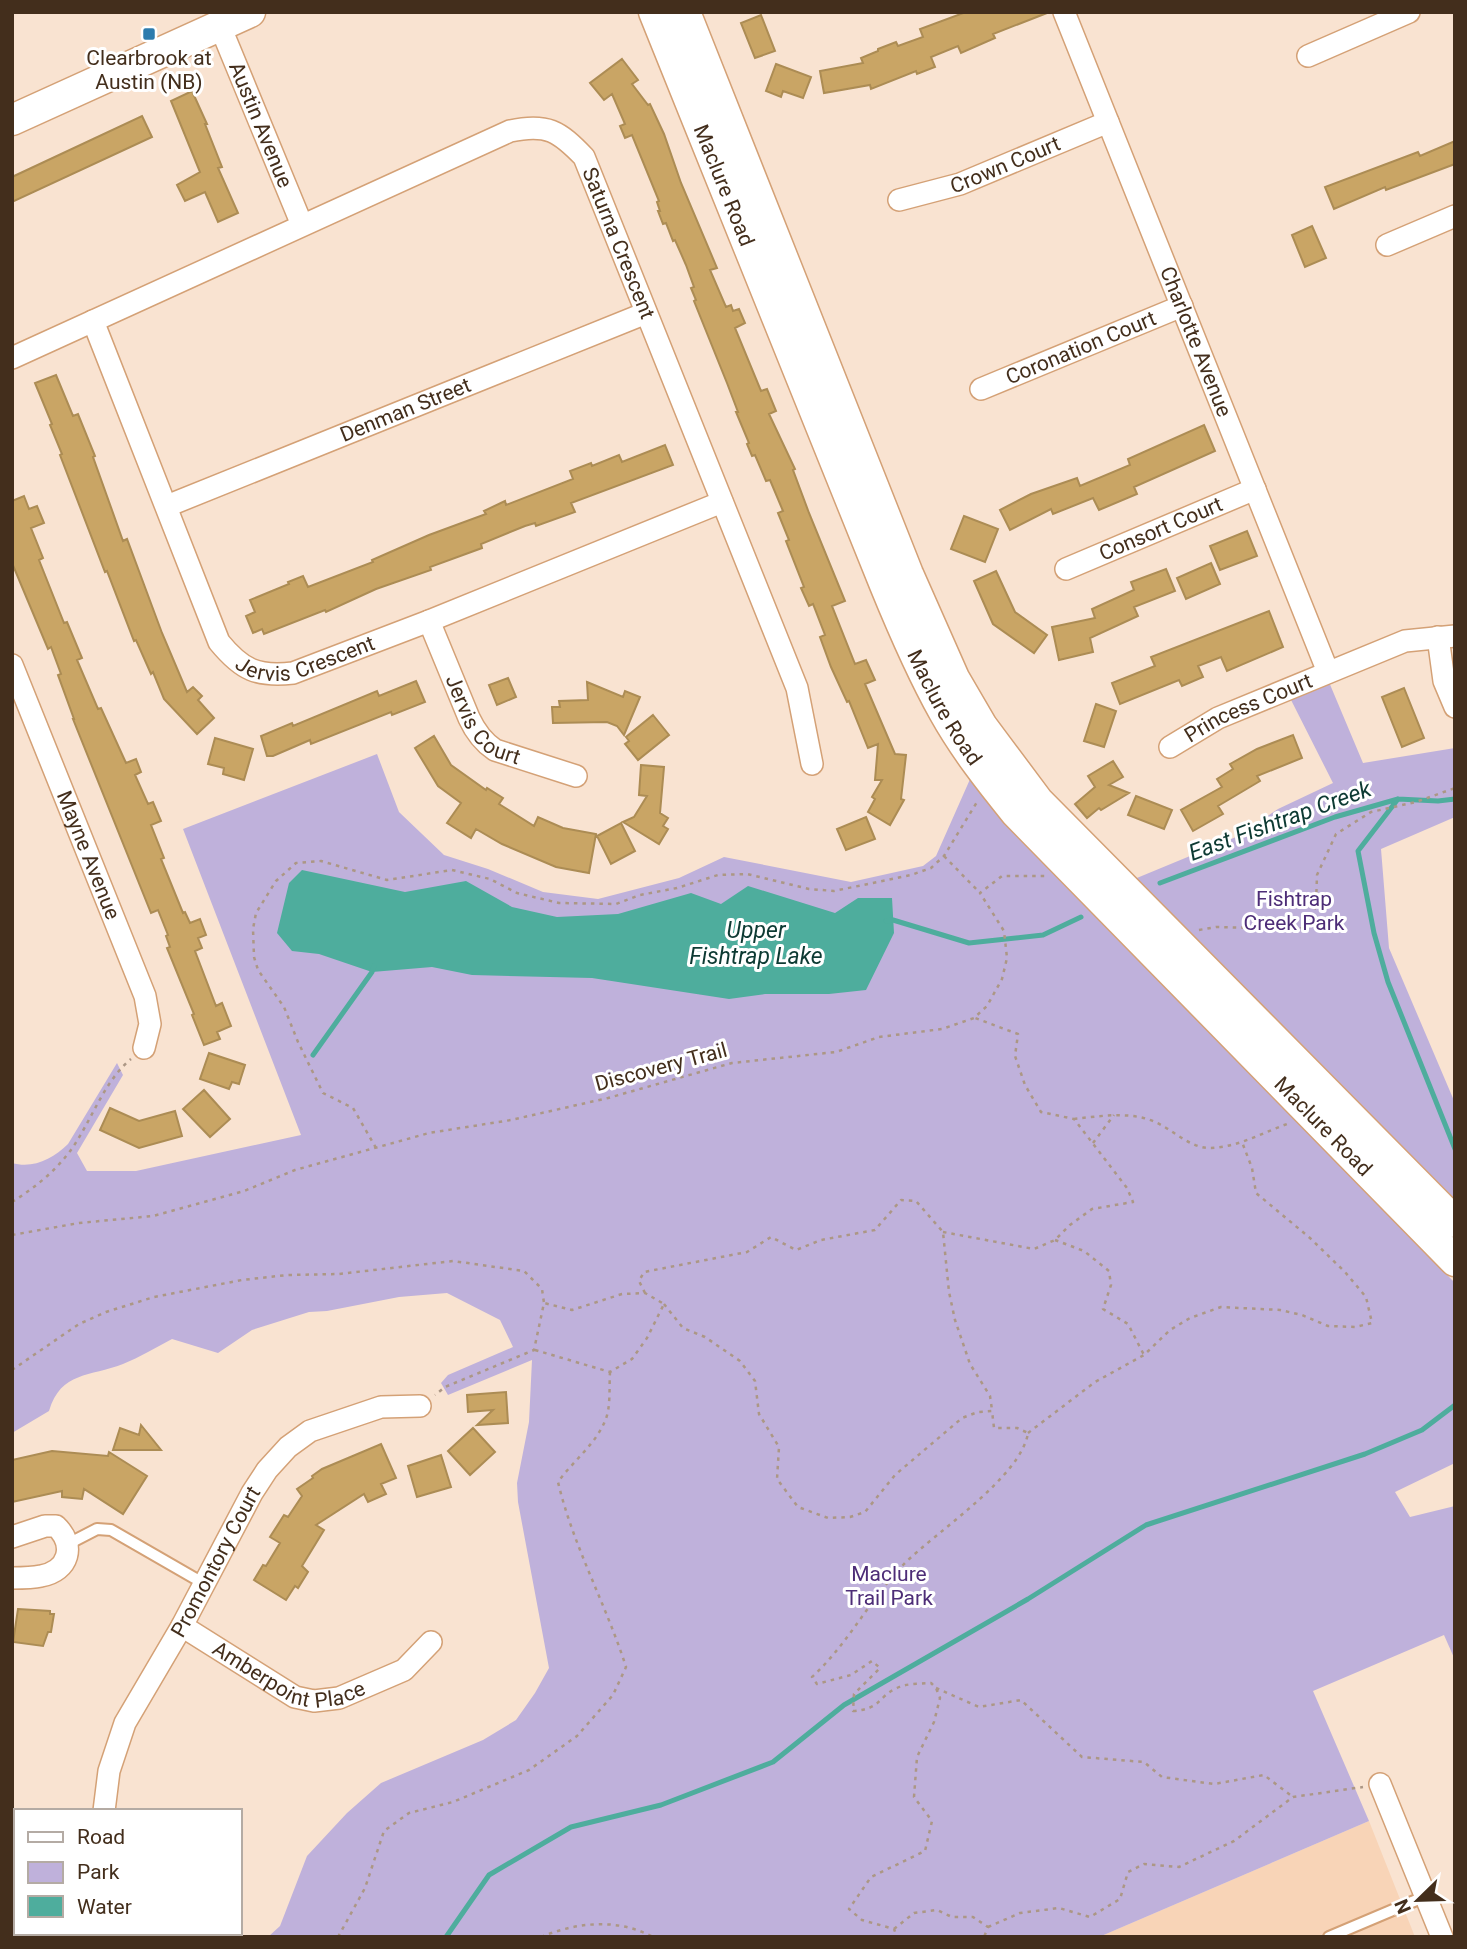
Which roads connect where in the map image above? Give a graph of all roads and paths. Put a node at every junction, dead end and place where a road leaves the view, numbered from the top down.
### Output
1 (654, 12) edge
2 (685, 12) edge
3 (1064, 12) edge
4 (1409, 12) edge
5 (232, 18) edge
6 (1308, 56) dead end
7 (12, 120) edge
8 (1108, 122) junction
9 (900, 200) dead end
10 (1455, 216) edge
11 (302, 225) junction
12 (1387, 245) dead end
13 (1182, 306) junction
14 (646, 313) junction
15 (93, 321) junction
16 (12, 358) edge
17 (981, 389) dead end
18 (1255, 489) junction
19 (722, 502) junction
20 (167, 506) junction
21 (1066, 569) dead end
22 (429, 621) junction
23 (1446, 636) edge
24 (12, 666) edge
25 (1328, 672) junction
26 (1455, 707) edge
27 (1170, 747) dead end
28 (812, 764) dead end
29 (576, 776) dead end
30 (990, 781) junction
31 (1455, 788) edge
32 (944, 856) junction
33 (1052, 877) dead end
34 (980, 893) junction
35 (1216, 927) dead end
36 (974, 1018) junction
37 (145, 1048) joint
38 (1114, 1115) junction
39 (1074, 1119) junction
40 (1289, 1123) dead end
41 (1242, 1142) junction
42 (1093, 1143) junction
43 (376, 1148) junction
44 (12, 1202) edge
45 (1455, 1222) edge
46 (943, 1231) junction
47 (12, 1235) edge
48 (1055, 1240) junction
49 (1455, 1261) edge
50 (645, 1293) junction
51 (544, 1303) junction
52 (664, 1304) junction
53 (534, 1350) junction
54 (1144, 1355) junction
55 (12, 1370) edge
56 (610, 1372) junction
57 (420, 1406) joint
58 (992, 1411) junction
59 (1028, 1433) junction
60 (12, 1538) edge
61 (68, 1544) junction
62 (12, 1578) edge
63 (203, 1583) junction
64 (182, 1626) junction
65 (431, 1642) dead end
66 (936, 1688) junction
67 (1380, 1784) joint
68 (1293, 1797) junction
69 (104, 1809) edge
70 (1426, 1896) junction
71 (988, 1927) junction
72 (894, 1929) junction
73 (338, 1937) edge
74 (541, 1937) edge
75 (653, 1937) edge
76 (897, 1937) edge
77 (984, 1937) edge
78 (1329, 1937) edge
79 (1442, 1937) edge

1 - 30 main road, Maclure Road
2 - 45 main road, Maclure Road
3 - 8 street, Charlotte Avenue
4 - 6 street
5 - 7 main road
5 - 11 street, Austin Avenue
8 - 9 street, Crown Court
8 - 13 street, Charlotte Avenue
10 - 12 street
11 - 14 street, Saturna Crescent
11 - 15 street, Saturna Crescent
13 - 17 street, Coronation Court
13 - 18 street, Charlotte Avenue
14 - 19 street, Saturna Crescent
14 - 20 street, Denman Street
15 - 16 street, Saturna Crescent
15 - 20 street, Jervis Crescent
18 - 21 street, Consort Court
18 - 25 street, Charlotte Avenue
19 - 22 street, Jervis Crescent
19 - 28 street, Saturna Crescent
20 - 22 street, Jervis Crescent
22 - 29 street, Jervis Court
23 - 25 street, Princess Court
23 - 26 street
24 - 37 street, Mayne Avenue
25 - 27 street, Princess Court
30 - 32 path
30 - 49 main road, Maclure Road
31 - 35 path
32 - 34 path, Discovery Trail
32 - 43 path
33 - 34 path
34 - 36 path, Discovery Trail
36 - 39 path
36 - 43 path, Discovery Trail
37 - 44 path
38 - 39 path
38 - 41 path
38 - 42 path
39 - 42 path
40 - 41 path
41 - 54 path
42 - 48 path
43 - 47 path, Discovery Trail
46 - 48 path
46 - 50 path
46 - 58 path
48 - 54 path
50 - 51 path
50 - 52 path
51 - 53 path
51 - 55 path
52 - 56 path
52 - 58 path
53 - 56 path
53 - 57 path
54 - 59 path
56 - 73 path
57 - 63 street, Promontory Court
58 - 59 path
59 - 66 path
60 - 61 street
61 - 62 street
61 - 63 lane
63 - 64 street, Promontory Court
64 - 65 street, Amberpoint Place
64 - 69 street, Promontory Court
66 - 68 path
66 - 72 path
67 - 68 path
67 - 70 street
68 - 71 path
70 - 78 lane
70 - 79 street
71 - 72 path
71 - 77 path
72 - 76 path
74 - 75 path

